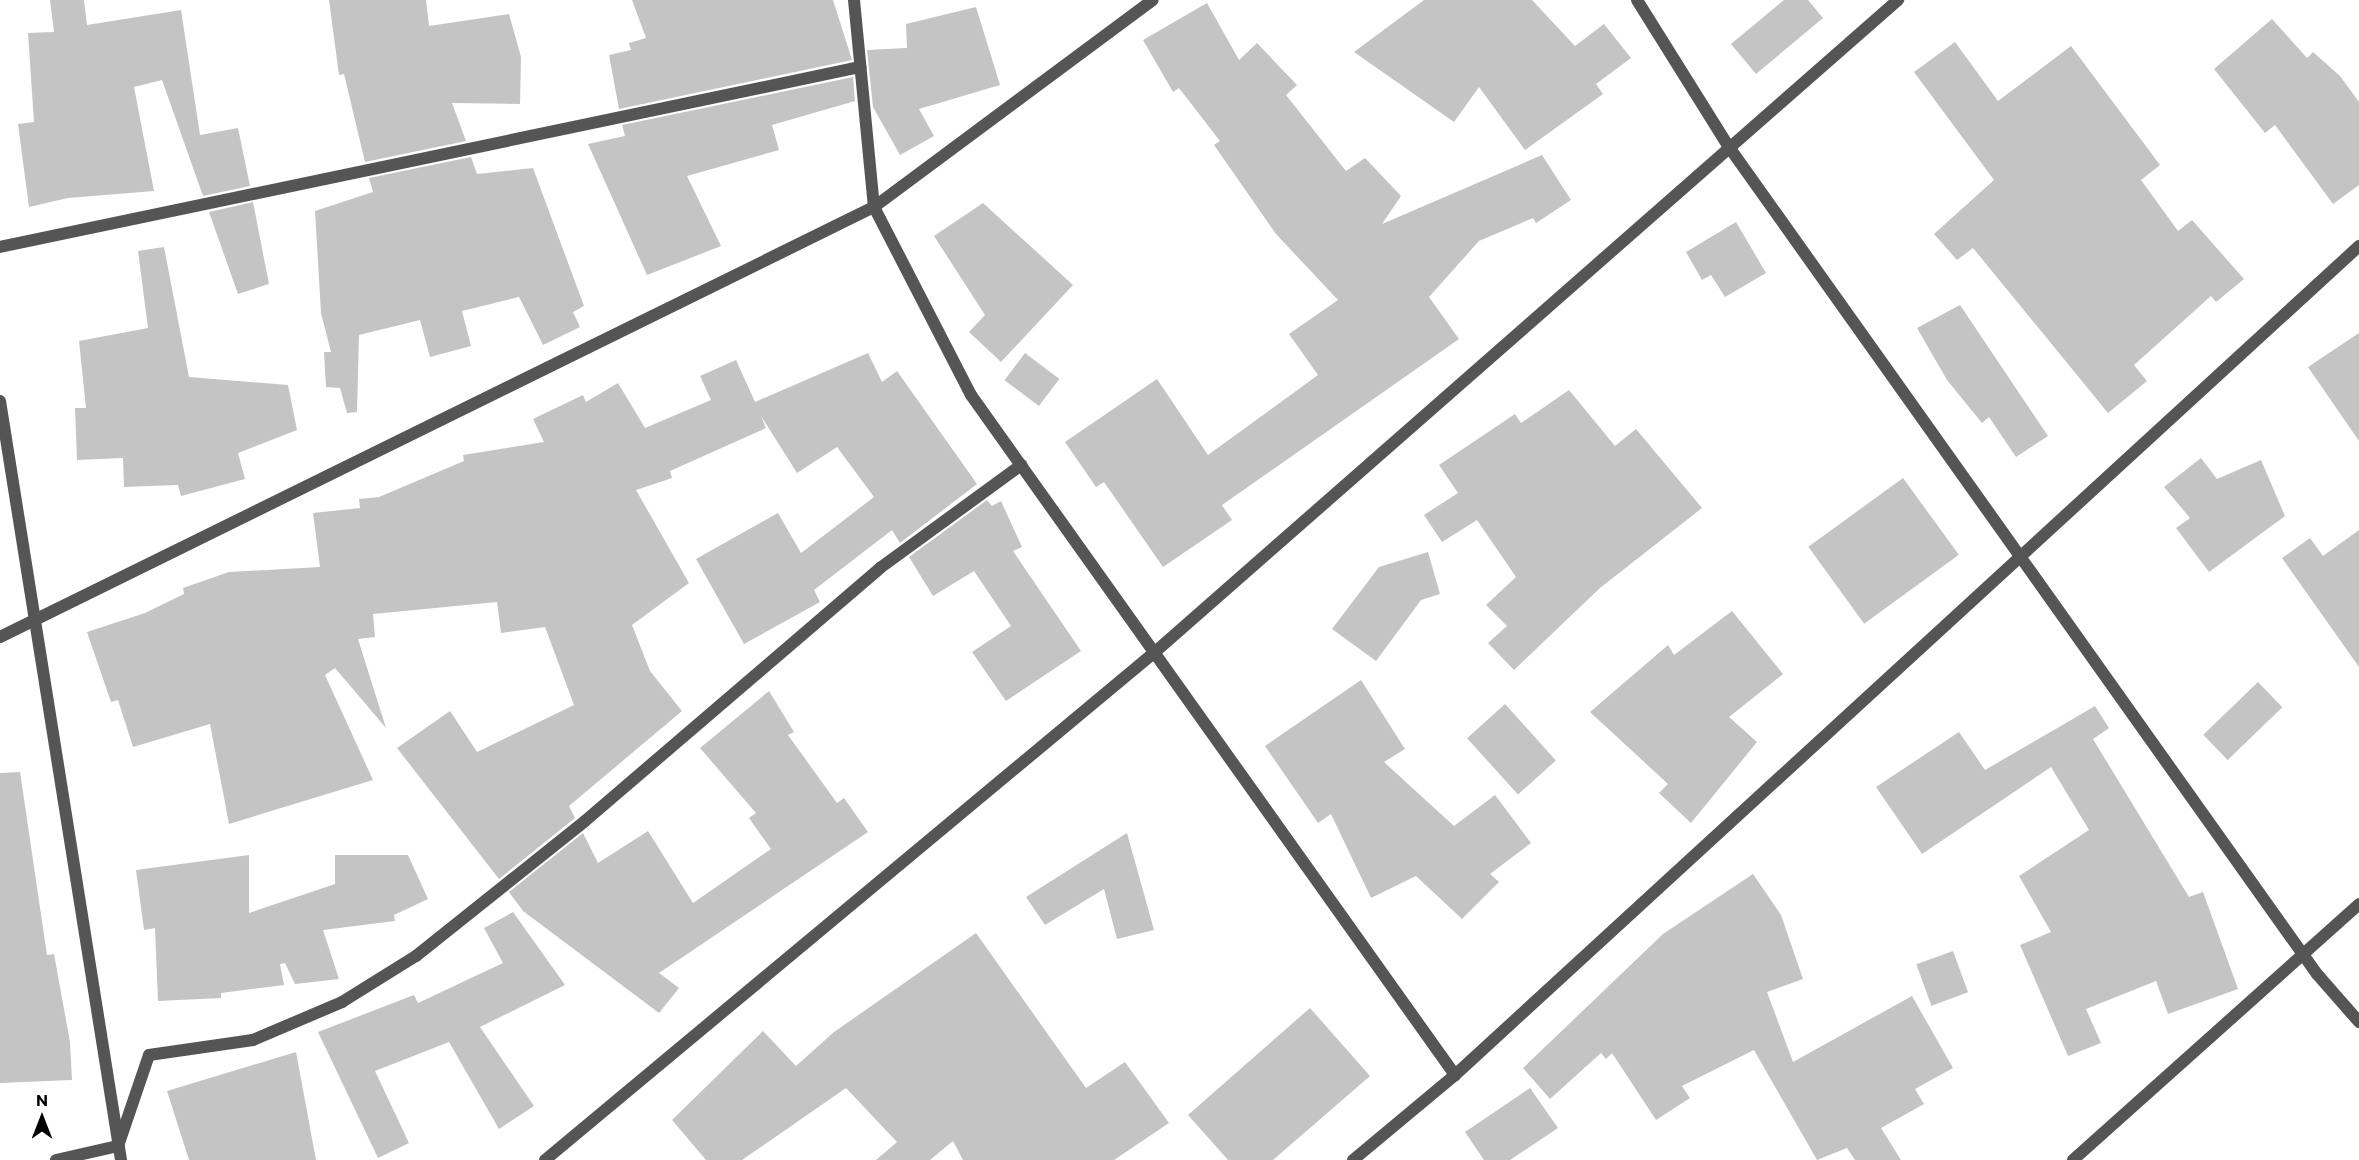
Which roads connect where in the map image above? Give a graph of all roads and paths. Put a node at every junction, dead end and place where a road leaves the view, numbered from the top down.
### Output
1 (854, 0) edge
2 (1153, 0) edge
3 (1636, 0) edge
4 (1898, 0) edge
5 (860, 67) junction
6 (1729, 147) junction
7 (874, 207) junction
8 (2359, 246) edge
9 (0, 247) edge
10 (0, 401) edge
11 (1021, 465) junction
12 (2018, 554) junction
13 (36, 620) junction
14 (0, 637) edge
15 (1155, 652) junction
16 (2359, 904) edge
17 (2301, 951) junction
18 (2359, 1023) edge
19 (1455, 1075) junction
20 (118, 1146) junction
21 (56, 1160) edge
22 (121, 1160) edge
23 (545, 1160) edge
24 (1353, 1160) edge
25 (2073, 1160) edge

1 - 5 street
2 - 7 street
3 - 6 street
4 - 6 street
5 - 7 street
5 - 9 street
6 - 12 street
6 - 15 street
7 - 11 street
7 - 13 street
8 - 12 street
10 - 13 street
11 - 15 street
11 - 20 street
12 - 17 street
12 - 19 street
13 - 14 street
13 - 20 street
15 - 19 street
15 - 23 street
16 - 17 street
17 - 18 street
17 - 25 street
19 - 24 street
20 - 21 street
20 - 22 street

